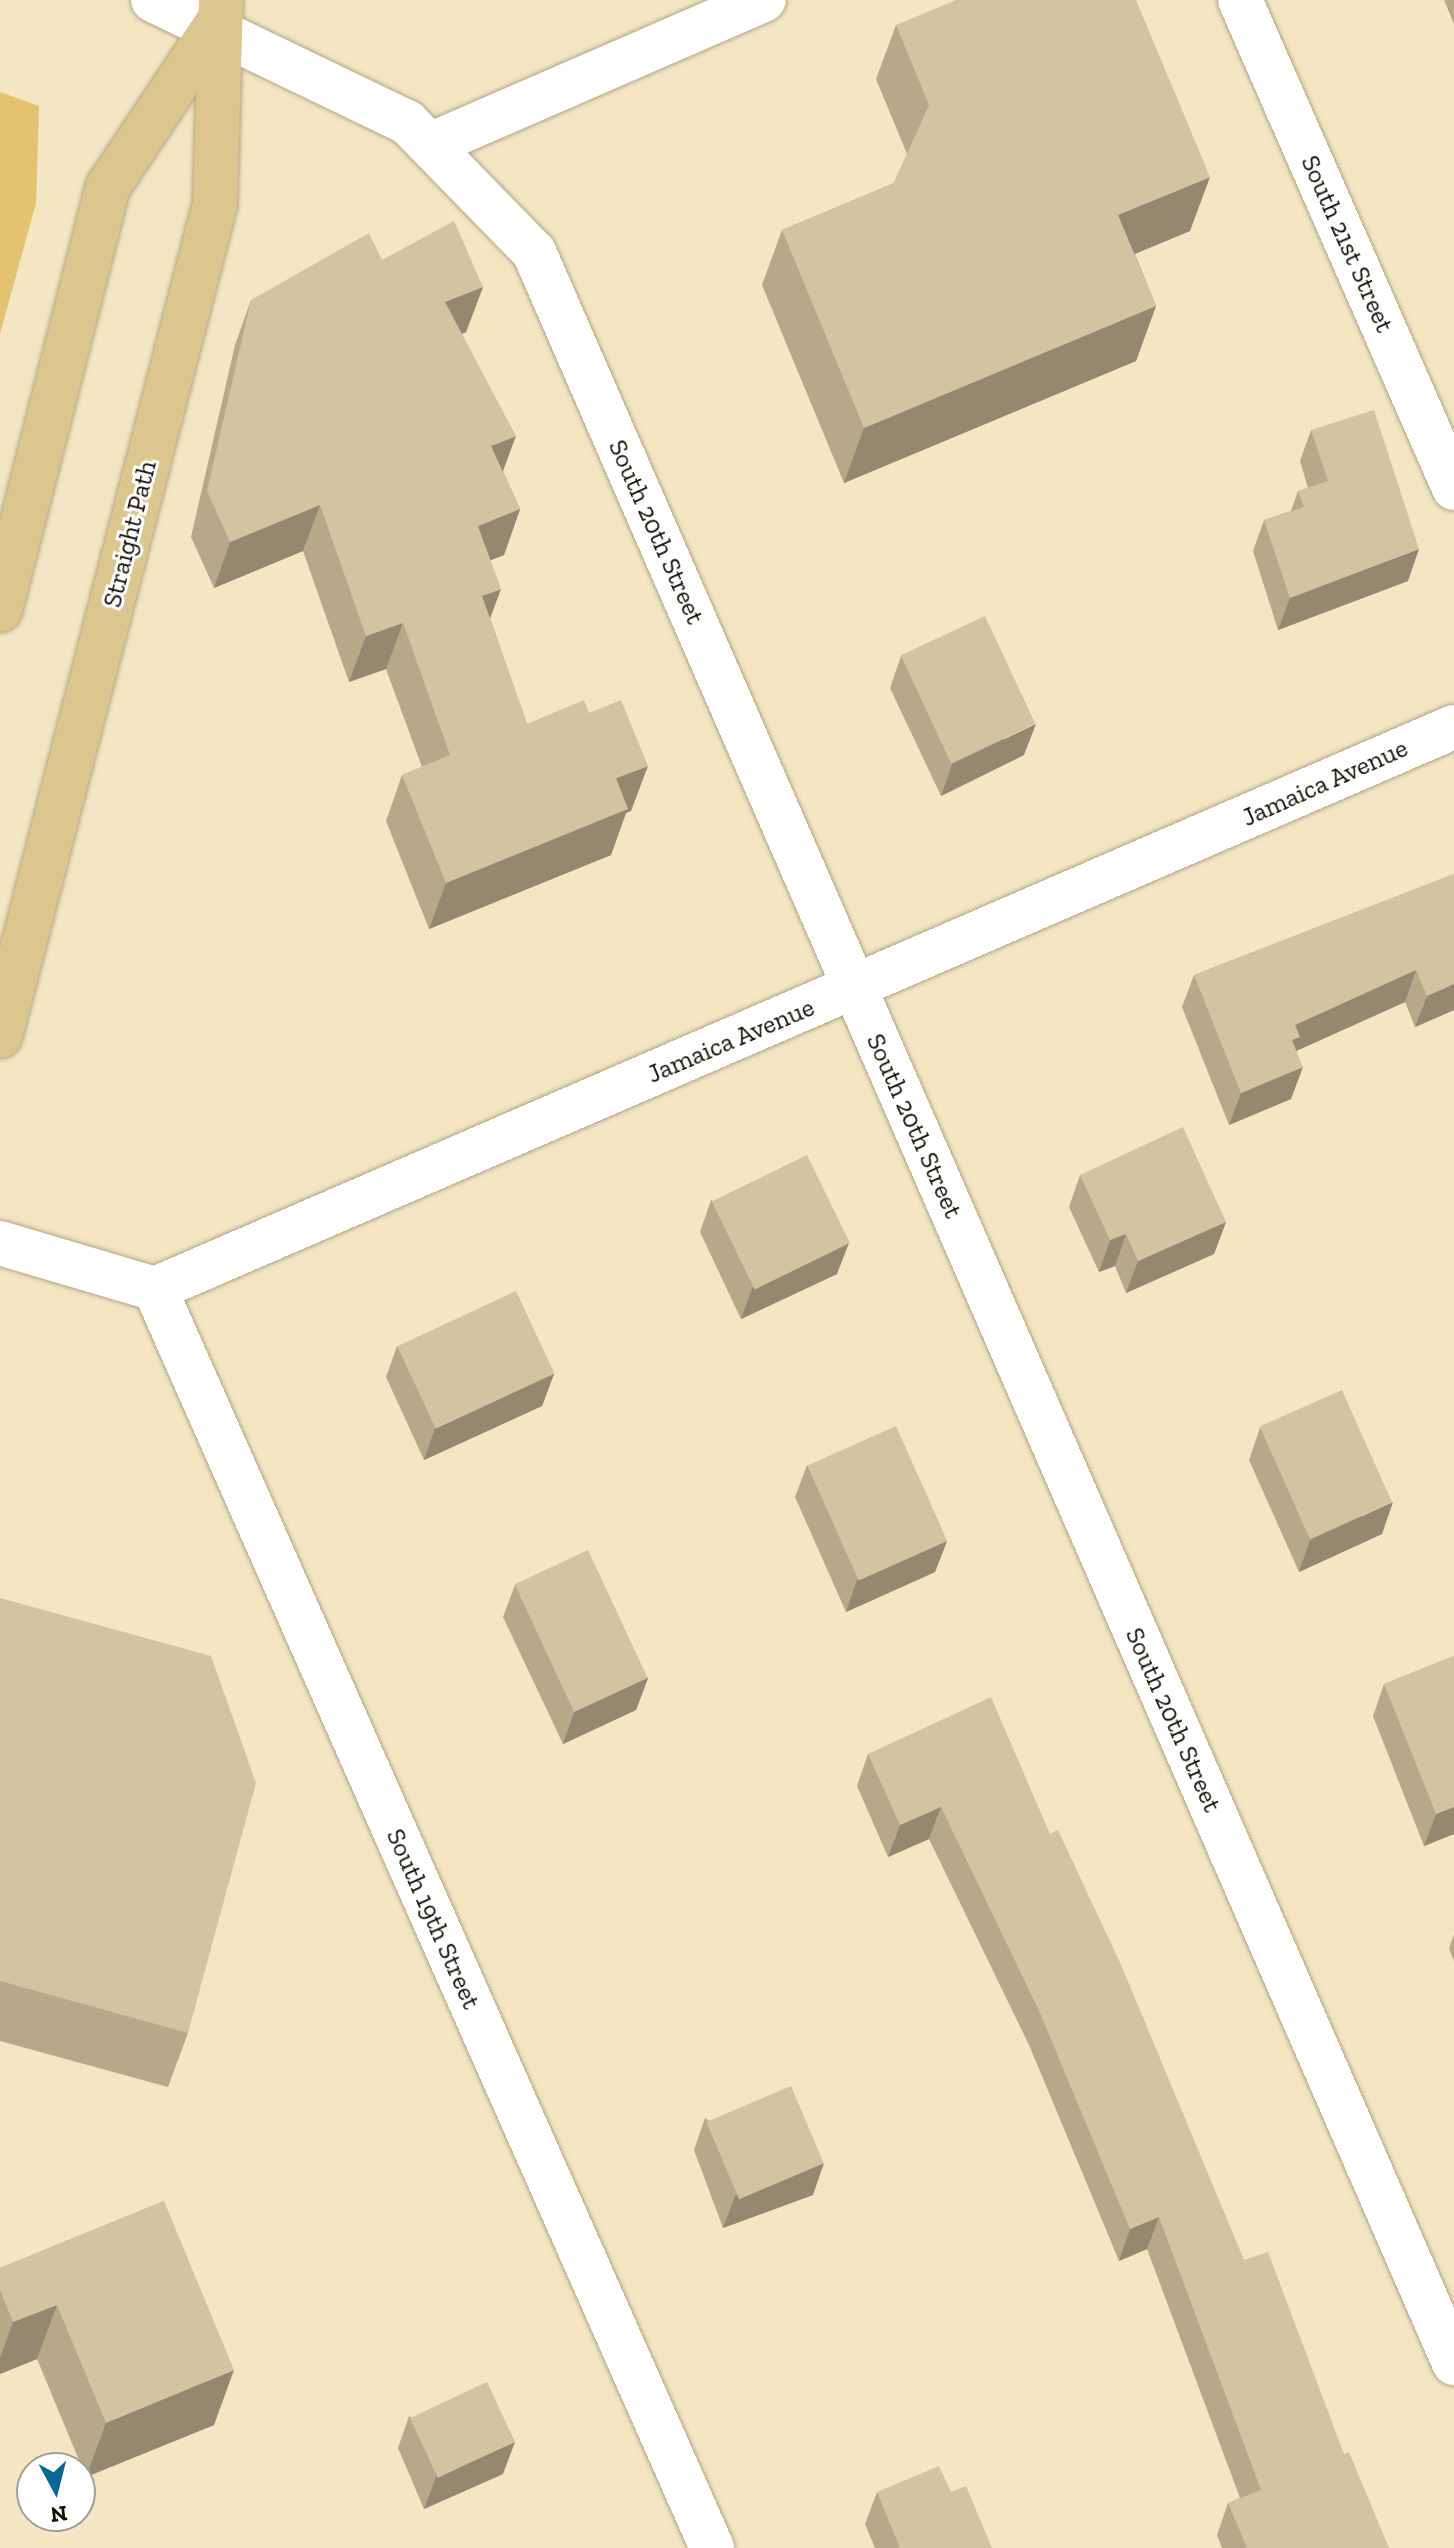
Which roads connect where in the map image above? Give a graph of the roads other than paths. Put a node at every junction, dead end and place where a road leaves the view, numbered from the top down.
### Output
1 (153, 0) edge
2 (764, 0) edge
3 (1240, 0) edge
4 (218, 13) edge
5 (430, 145) junction
6 (1454, 488) edge
7 (0, 610) edge
8 (1454, 727) edge
9 (854, 988) junction
10 (0, 1036) edge
11 (0, 1243) edge
12 (155, 1289) junction
13 (1454, 2363) edge
14 (712, 2548) edge

1 - 4 street, South 20th Street
2 - 5 street
3 - 6 street, South 21st Street
4 - 5 street, South 20th Street
4 - 7 main road
4 - 10 main road, Straight Path
5 - 9 street, South 20th Street
8 - 9 street, Jamaica Avenue
9 - 12 street, Jamaica Avenue
9 - 13 street, South 20th Street
11 - 12 street
12 - 14 street, South 19th Street

